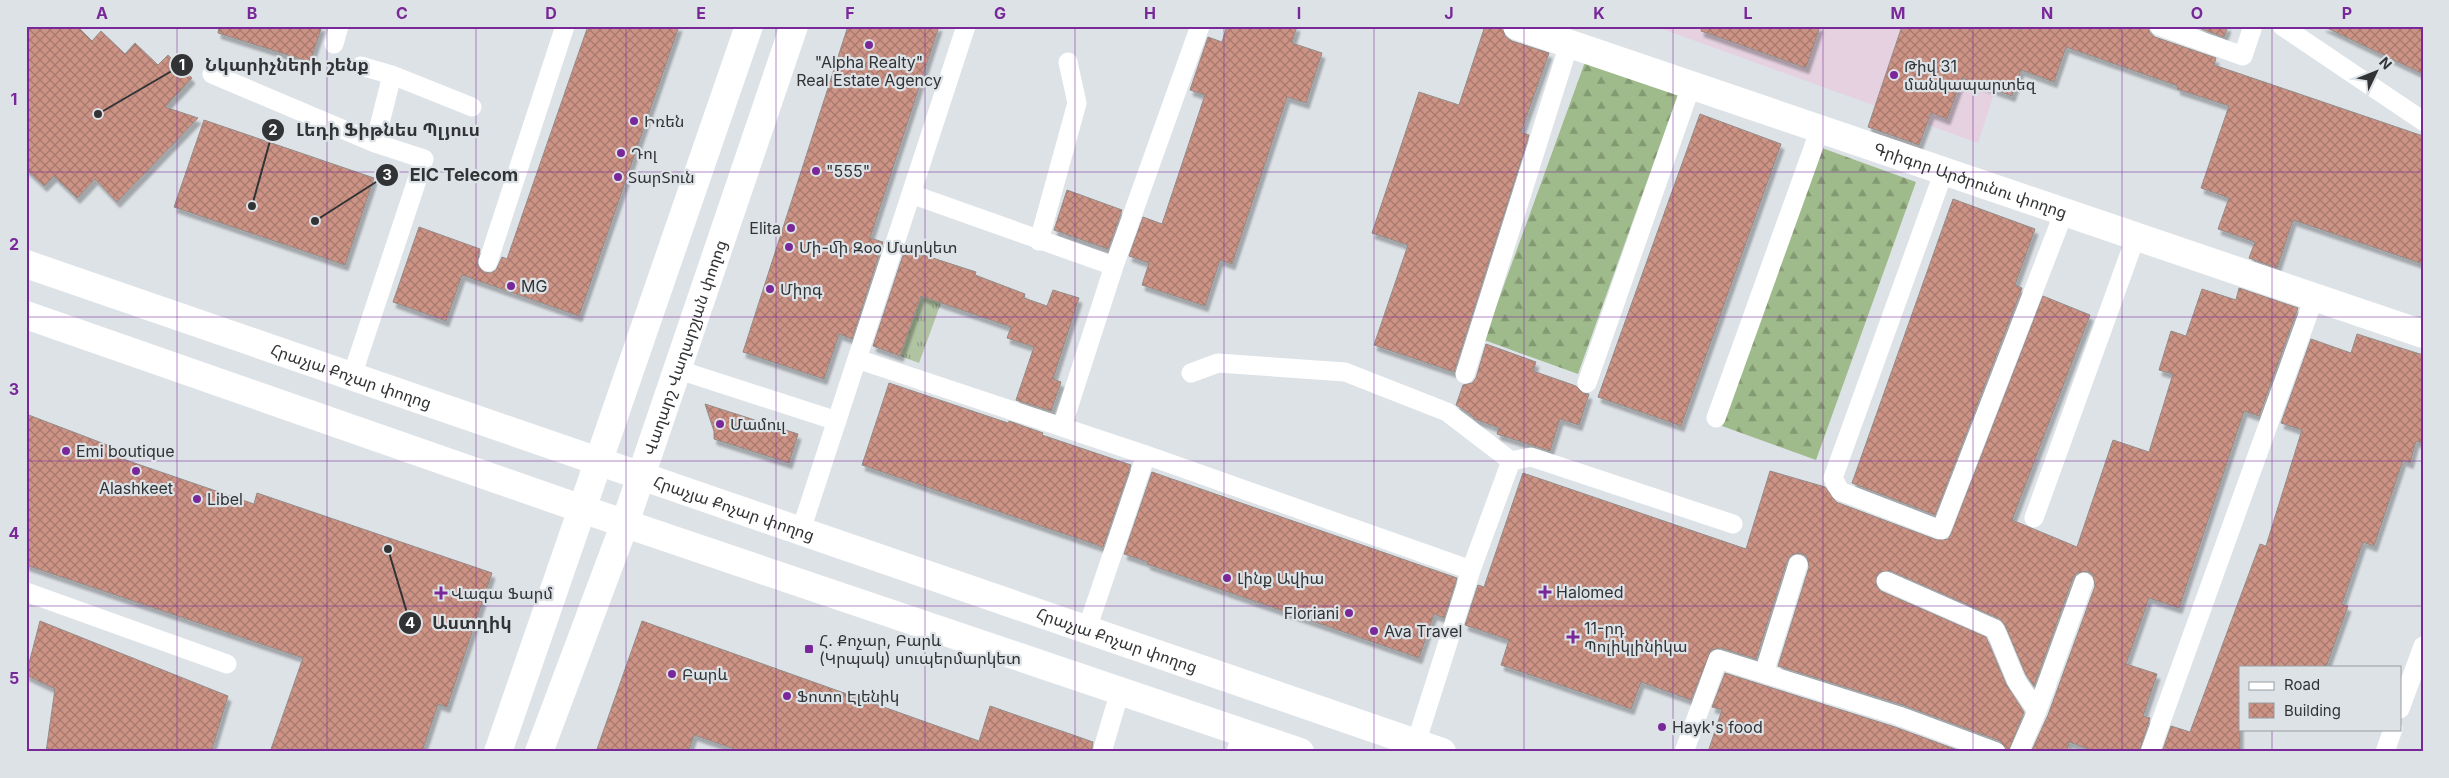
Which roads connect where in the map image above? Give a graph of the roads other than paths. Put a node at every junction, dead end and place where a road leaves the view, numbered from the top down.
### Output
1 (565, 26) edge
2 (749, 26) edge
3 (794, 26) edge
4 (966, 26) edge
5 (1200, 26) edge
6 (1517, 26) edge
7 (2159, 26) edge
8 (2253, 26) edge
9 (2282, 26) edge
10 (1569, 44) junction
11 (1068, 62) dead end
12 (361, 66) dead end
13 (212, 74) dead end
14 (392, 75) junction
15 (1691, 86) junction
16 (472, 107) dead end
17 (2423, 121) edge
18 (1820, 129) junction
19 (375, 143) junction
20 (1944, 171) junction
21 (911, 194) junction
22 (2064, 212) junction
23 (2136, 236) junction
24 (1039, 241) junction
25 (488, 262) dead end
26 (26, 264) edge
27 (1114, 266) junction
28 (2314, 298) junction
29 (26, 315) edge
30 (2423, 334) edge
31 (857, 359) junction
32 (676, 370) junction
33 (1190, 373) dead end
34 (1465, 374) dead end
35 (352, 376) junction
36 (1587, 383) dead end
37 (1716, 418) dead end
38 (837, 421) junction
39 (1062, 427) junction
40 (1146, 456) junction
41 (1511, 461) junction
42 (599, 462) junction
43 (640, 475) junction
44 (582, 509) junction
45 (2034, 518) dead end
46 (625, 523) junction
47 (1732, 524) dead end
48 (801, 530) junction
49 (1798, 564) dead end
50 (1471, 570) junction
51 (1886, 581) dead end
52 (2084, 582) dead end
53 (26, 592) edge
54 (1087, 629) junction
55 (2423, 646) edge
56 (226, 664) dead end
57 (1764, 673) junction
58 (1120, 691) junction
59 (2402, 704) edge
60 (2037, 711) junction
61 (2393, 730) edge
62 (1239, 742) edge
63 (1416, 743) junction
64 (498, 752) edge
65 (539, 752) edge
66 (1102, 752) edge
67 (1300, 752) edge
68 (1442, 752) edge
69 (1684, 752) edge
70 (1996, 752) edge
71 (2019, 752) edge
72 (2150, 752) edge
73 (2385, 752) edge

1 - 25 lane
2 - 42 main road
3 - 32 main road, Վաղարշ Վաղարշյան փողոց
4 - 21 lane
5 - 27 lane
6 - 10 main road, Գրիգոր Արծրունու փողոց
7 - 8 lane
9 - 17 lane
10 - 15 main road, Գրիգոր Արծրունու փողոց
10 - 34 lane
11 - 24 lane
12 - 14 lane
13 - 19 lane
14 - 16 lane
14 - 19 lane
15 - 18 main road, Գրիգոր Արծրունու փողոց
15 - 36 lane
18 - 20 main road, Գրիգոր Արծրունու փողոց
18 - 37 lane
19 - 35 lane
20 - 22 main road, Գրիգոր Արծրունու փողոց
20 - 22 lane
21 - 24 lane
21 - 31 lane
22 - 23 main road, Գրիգոր Արծրունու փողոց
23 - 28 main road, Գրիգոր Արծրունու փողոց
23 - 45 lane
24 - 27 lane
26 - 35 main road, Հրաչյա Քոչար փողոց
27 - 39 lane
28 - 30 main road, Գրիգոր Արծրունու փողոց
28 - 72 lane
29 - 44 main road
31 - 38 lane
31 - 39 lane
32 - 38 lane
32 - 43 main road, Վաղարշ Վաղարշյան փողոց
33 - 41 lane
35 - 42 main road, Հրաչյա Քոչար փողոց
38 - 48 lane
39 - 40 lane
40 - 50 lane
40 - 54 lane
41 - 47 lane
41 - 50 lane
42 - 43 main road, Հրաչյա Քոչար փողոց
42 - 44 main road
43 - 46 main road, Վաղարշ Վաղարշյան փողոց
43 - 48 main road, Հրաչյա Քոչար փողոց
44 - 46 main road
44 - 64 main road
46 - 58 main road
46 - 65 main road, Վաղարշ Վաղարշյան փողոց
48 - 54 main road, Հրաչյա Քոչար փողոց
49 - 57 lane
50 - 63 lane
51 - 60 lane
52 - 60 lane
53 - 56 lane
54 - 63 main road, Հրաչյա Քոչար փողոց
55 - 59 lane
57 - 69 lane
57 - 70 lane
58 - 62 main road
58 - 66 lane
60 - 71 lane
61 - 73 lane
62 - 67 main road
63 - 68 main road, Հրաչյա Քոչար փողոց

